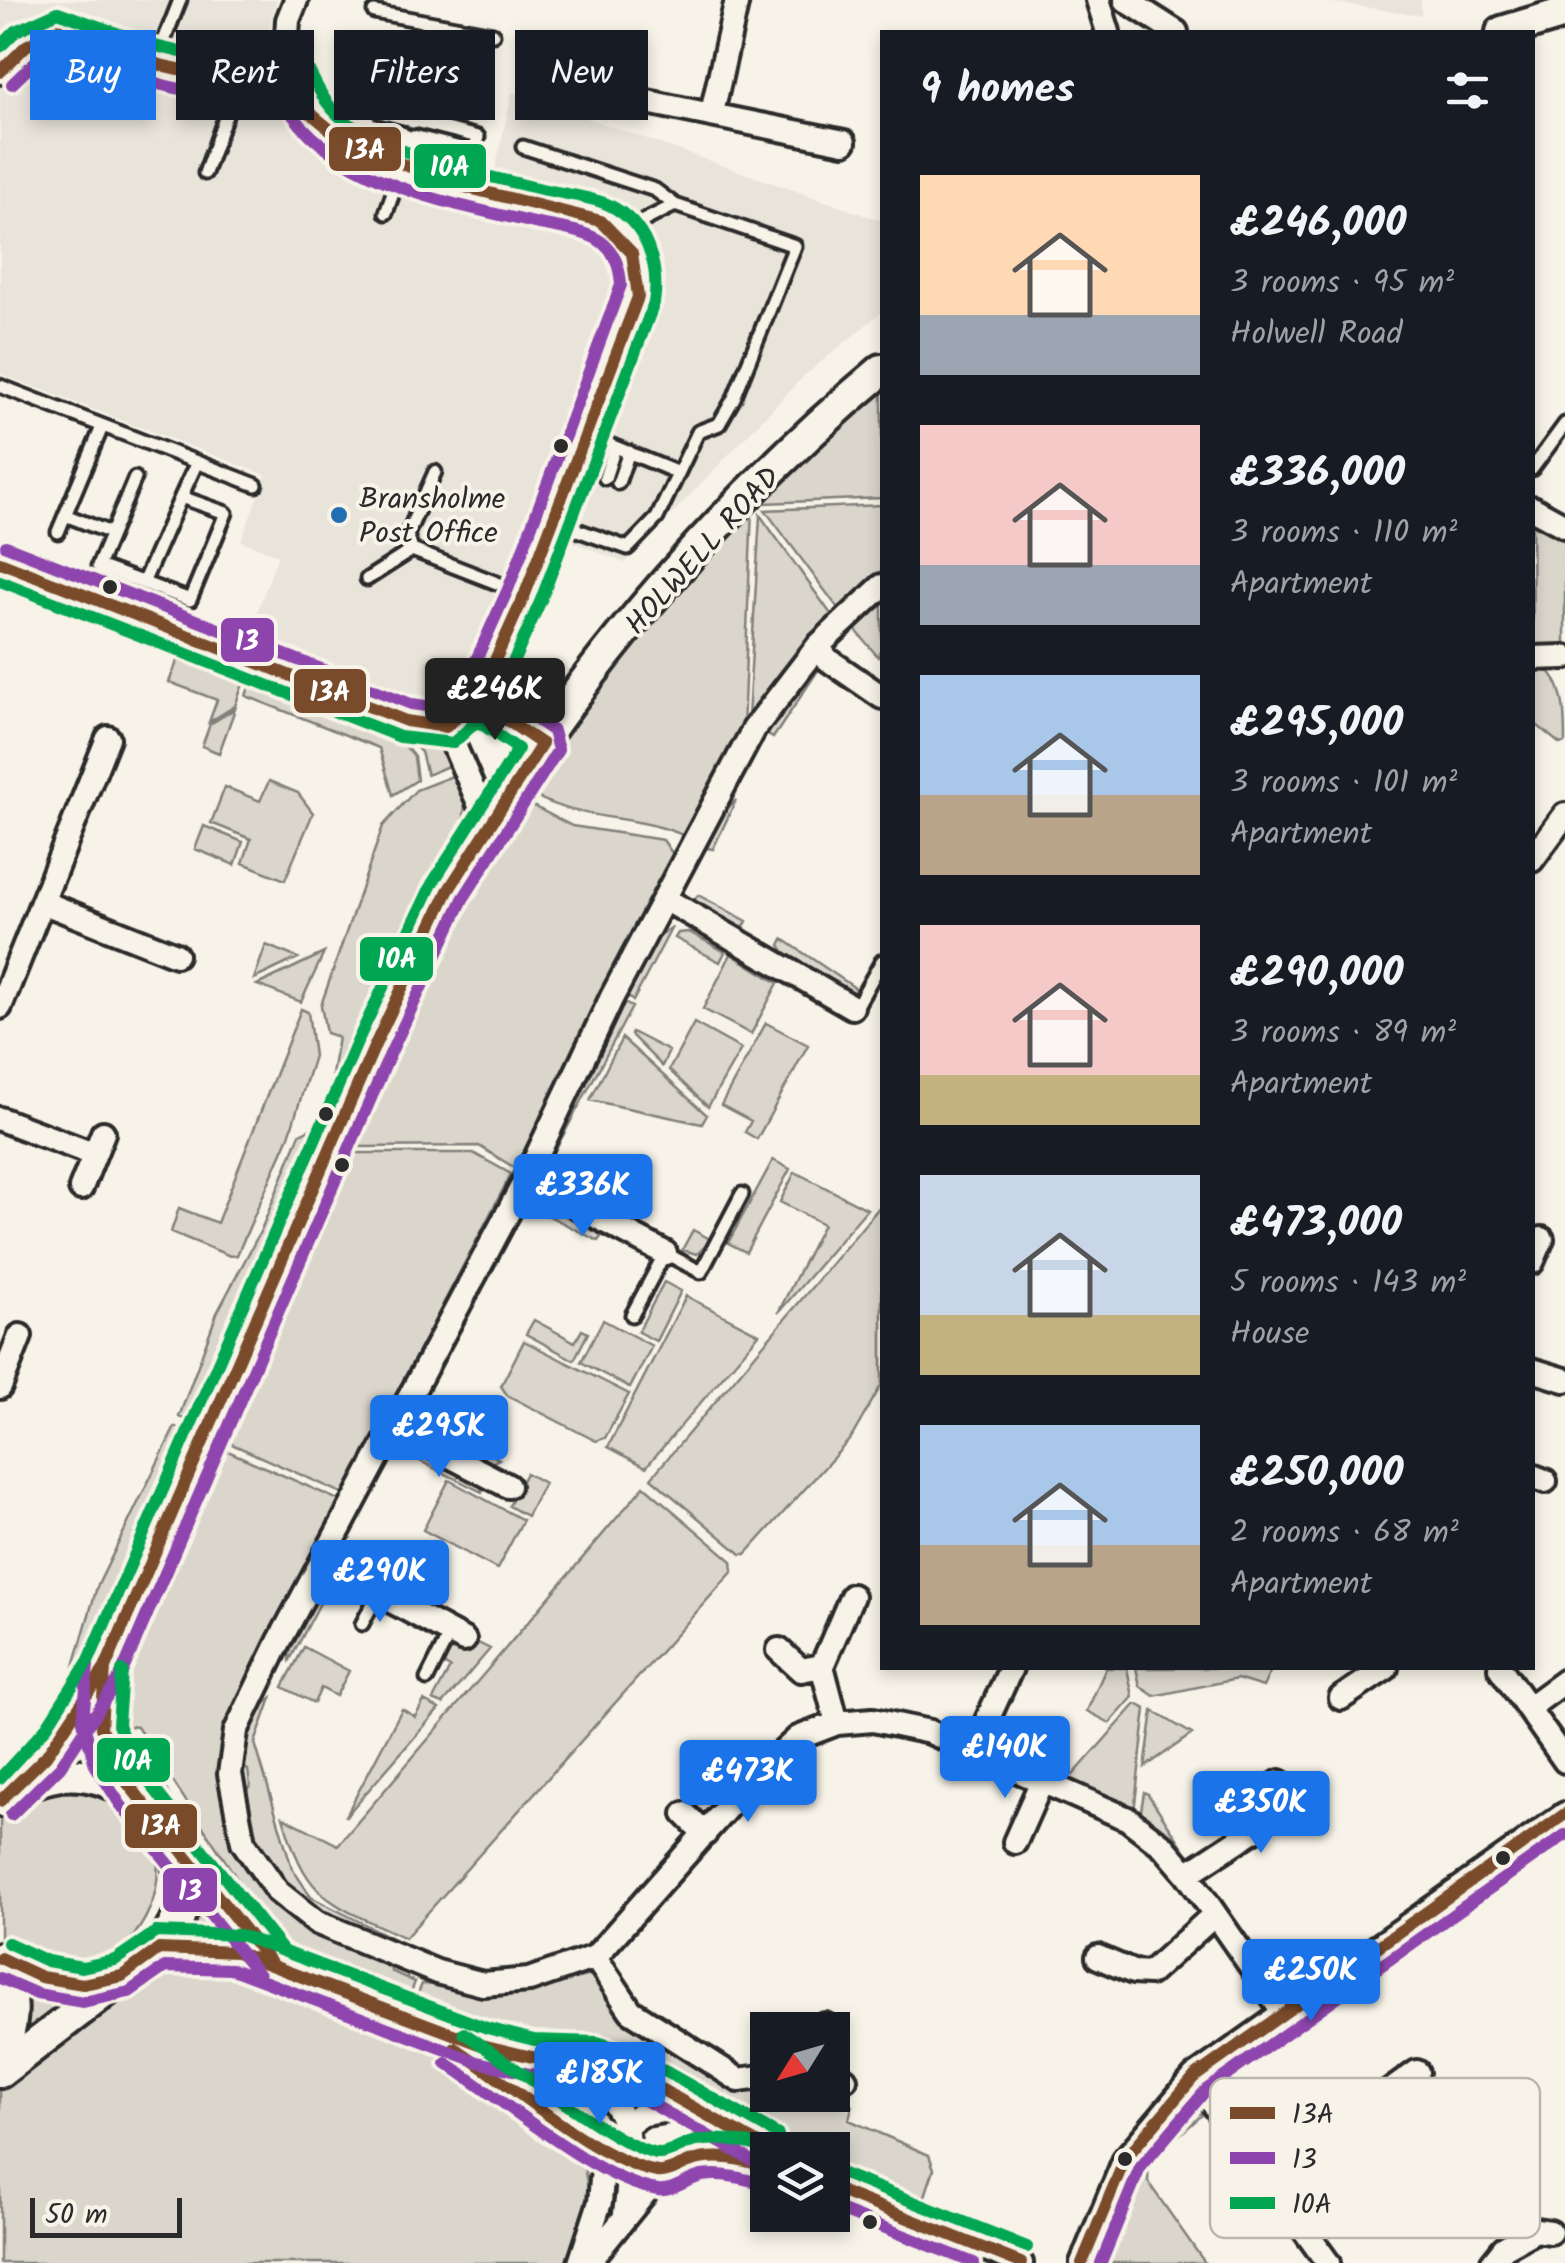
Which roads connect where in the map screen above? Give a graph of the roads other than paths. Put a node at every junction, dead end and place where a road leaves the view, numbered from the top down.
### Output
1 (180, 0) edge
2 (296, 0) edge
3 (737, 0) edge
4 (1098, 0) edge
5 (1126, 0) edge
6 (374, 12) dead end
7 (1547, 22) edge
8 (434, 23) junction
9 (288, 30) edge
10 (433, 30) edge
11 (472, 30) edge
12 (1107, 30) edge
13 (1173, 30) edge
14 (1511, 30) edge
15 (30, 44) edge
16 (156, 60) edge
17 (0, 72) edge
18 (648, 101) edge
19 (712, 113) junction
20 (314, 118) edge
21 (224, 120) edge
22 (406, 120) edge
23 (412, 122) joint
24 (844, 142) dead end
25 (523, 146) dead end
26 (402, 166) junction
27 (205, 173) dead end
28 (466, 184) junction
29 (675, 205) junction
30 (386, 213) dead end
31 (619, 233) junction
32 (880, 372) edge
33 (0, 386) edge
34 (1565, 424) edge
35 (102, 426) junction
36 (586, 436) junction
37 (614, 447) junction
38 (628, 452) junction
39 (197, 462) junction
40 (1535, 465) edge
41 (435, 472) dead end
42 (676, 472) junction
43 (135, 478) dead end
44 (604, 478) dead end
45 (618, 483) dead end
46 (256, 485) dead end
47 (181, 497) junction
48 (1535, 510) edge
49 (65, 515) junction
50 (588, 518) dead end
51 (552, 521) junction
52 (602, 523) dead end
53 (1565, 526) edge
54 (58, 532) dead end
55 (112, 532) junction
56 (583, 532) junction
57 (597, 537) junction
58 (412, 550) junction
59 (0, 562) edge
60 (368, 579) dead end
61 (143, 583) junction
62 (880, 588) edge
63 (524, 594) junction
64 (818, 646) junction
65 (1535, 658) edge
66 (1565, 660) edge
67 (880, 697) edge
68 (477, 700) junction
69 (446, 727) junction
70 (108, 738) dead end
71 (542, 744) junction
72 (1565, 814) edge
73 (488, 824) junction
74 (1535, 856) edge
75 (665, 899) junction
76 (42, 902) junction
77 (176, 953) dead end
78 (880, 965) edge
79 (0, 1007) edge
80 (857, 1010) joint
81 (0, 1119) edge
82 (526, 1179) junction
83 (81, 1188) dead end
84 (742, 1194) dead end
85 (1542, 1239) dead end
86 (665, 1253) junction
87 (1535, 1255) edge
88 (632, 1316) dead end
89 (20, 1336) dead end
90 (5, 1357) edge
91 (1535, 1371) edge
92 (1565, 1380) edge
93 (0, 1388) edge
94 (394, 1427) junction
95 (508, 1486) dead end
96 (322, 1564) junction
97 (378, 1594) junction
98 (852, 1596) dead end
99 (362, 1624) dead end
100 (457, 1636) joint
101 (779, 1650) dead end
102 (822, 1666) junction
103 (104, 1668) junction
104 (1010, 1670) edge
105 (1383, 1670) edge
106 (1501, 1670) edge
107 (428, 1679) dead end
108 (1565, 1681) edge
109 (1341, 1698) dead end
110 (1528, 1708) junction
111 (837, 1723) junction
112 (972, 1751) junction
113 (1565, 1761) edge
114 (29, 1780) junction
115 (1042, 1781) junction
116 (1280, 1782) dead end
117 (0, 1801) edge
118 (152, 1814) junction
119 (685, 1814) dead end
120 (1565, 1814) edge
121 (705, 1834) junction
122 (1016, 1842) dead end
123 (1188, 1874) junction
124 (1214, 1915) junction
125 (159, 1949) junction
126 (595, 1956) junction
127 (1098, 1957) dead end
128 (0, 1958) edge
129 (271, 1963) junction
130 (123, 1978) junction
131 (1282, 2012) junction
132 (426, 2027) junction
133 (532, 2056) junction
134 (0, 2057) edge
135 (0, 2072) edge
136 (1417, 2072) dead end
137 (1194, 2077) junction
138 (1409, 2078) edge
139 (750, 2079) edge
140 (1210, 2098) edge
141 (691, 2106) junction
142 (556, 2120) junction
143 (627, 2125) junction
144 (750, 2139) edge
145 (605, 2146) junction
146 (750, 2161) edge
147 (633, 2164) junction
148 (600, 2171) junction
149 (662, 2173) junction
150 (850, 2195) edge
151 (625, 2213) junction
152 (1540, 2231) edge
153 (1550, 2232) dead end
154 (1311, 2238) edge
155 (1522, 2238) edge
156 (580, 2263) edge
157 (588, 2263) edge
158 (1021, 2263) edge
159 (1082, 2263) edge
160 (1328, 2263) edge
161 (1492, 2263) edge

1 - 16 lane
2 - 9 street
3 - 19 street
4 - 12 street
5 - 13 street
6 - 8 lane
7 - 14 street
8 - 10 lane
8 - 11 lane
15 - 17 street
18 - 19 street
19 - 24 street
20 - 26 street
21 - 27 lane
22 - 23 lane
23 - 28 lane
25 - 29 lane
26 - 28 street
26 - 30 lane
28 - 31 street
29 - 31 lane
29 - 42 lane
31 - 36 street
32 - 71 street, HOLWELL ROAD
33 - 35 lane
34 - 40 lane
35 - 39 lane
35 - 49 lane
36 - 37 lane
36 - 51 street
37 - 38 lane
37 - 44 lane
38 - 42 lane
38 - 45 lane
39 - 46 lane
39 - 47 lane
41 - 58 lane
42 - 57 lane
43 - 55 lane
47 - 61 lane
47 - 61 lane
48 - 53 street
49 - 54 lane
49 - 55 lane
50 - 56 lane
51 - 56 lane
51 - 63 street
52 - 57 lane
55 - 61 lane
56 - 57 lane
58 - 60 lane
58 - 63 lane
59 - 69 street
62 - 64 street
63 - 68 street
64 - 67 street
64 - 75 street
65 - 66 street
68 - 69 street
68 - 71 street
69 - 73 street
70 - 76 street
71 - 73 street, HOLWELL ROAD
72 - 74 street
73 - 103 street, HOLWELL ROAD
75 - 80 street
75 - 82 street
76 - 77 street
76 - 79 street
78 - 80 lane
81 - 83 street
82 - 86 street
82 - 94 street
84 - 86 lane
85 - 87 street
86 - 88 lane
89 - 90 street
90 - 93 street
91 - 92 street
94 - 95 street
94 - 96 street
96 - 97 street
96 - 126 street
97 - 99 lane
97 - 100 street
98 - 102 street
100 - 107 lane
101 - 102 street
102 - 111 street
103 - 114 street, HOLWELL ROAD
103 - 118 street, HOLWELL ROAD
104 - 112 street
105 - 109 street
106 - 110 street
108 - 110 street
110 - 113 street
111 - 112 street
111 - 121 street
112 - 115 street
114 - 117 street, HOLWELL ROAD
114 - 118 street
115 - 122 street
115 - 123 street
116 - 123 street
118 - 125 street, HOLWELL ROAD
118 - 129 street
119 - 121 street
120 - 131 street
121 - 126 street
123 - 124 street
124 - 127 street
124 - 131 street
125 - 129 street
125 - 130 street
126 - 139 street
128 - 130 street
128 - 134 street
129 - 132 street
130 - 135 street
131 - 137 street
132 - 133 street
132 - 142 street
133 - 141 street
133 - 143 street
136 - 138 street
137 - 140 street
137 - 159 street
141 - 143 street
141 - 144 street
142 - 145 street
142 - 148 street
143 - 145 street
143 - 147 street
145 - 147 street
145 - 148 street
146 - 149 street
147 - 149 street
147 - 151 street
148 - 156 street
149 - 151 street
150 - 158 street
151 - 157 street
152 - 153 street
154 - 160 street
155 - 161 street

